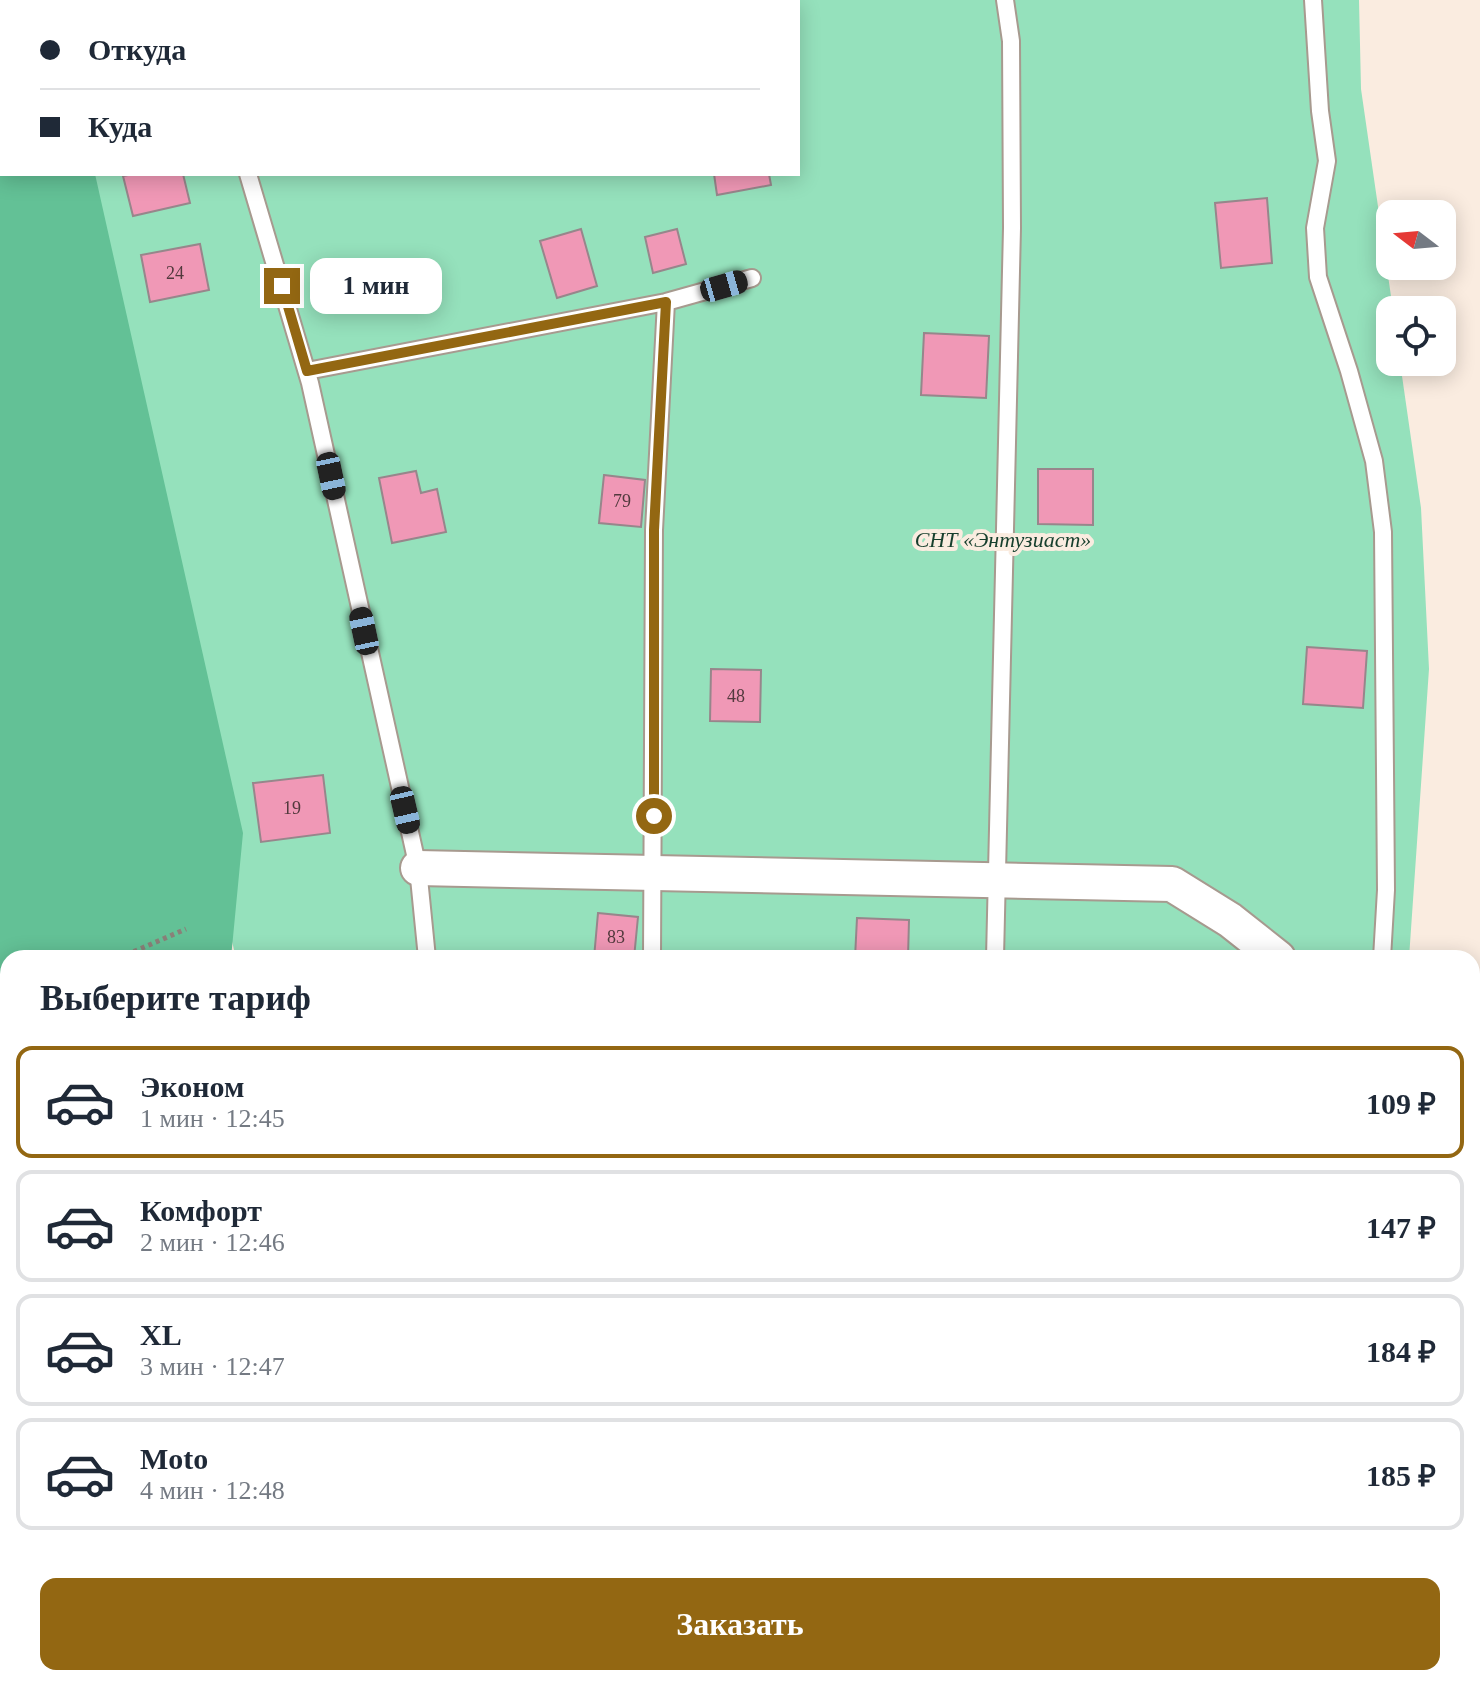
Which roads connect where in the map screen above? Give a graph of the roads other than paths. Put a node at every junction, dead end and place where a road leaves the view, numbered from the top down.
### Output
1 (1005, 0) edge
2 (1313, 0) edge
3 (249, 176) edge
4 (752, 278) dead end
5 (666, 302) junction
6 (307, 371) junction
7 (418, 868) junction
8 (654, 873) junction
9 (996, 879) junction
10 (426, 950) edge
11 (652, 950) edge
12 (995, 950) edge
13 (1268, 950) edge
14 (1382, 950) edge

1 - 9 lane
2 - 14 lane
3 - 6 lane
4 - 5 lane
5 - 6 lane
5 - 8 lane
6 - 7 lane
7 - 8 street
7 - 10 lane
8 - 9 street
8 - 11 lane
9 - 12 lane
9 - 13 street

